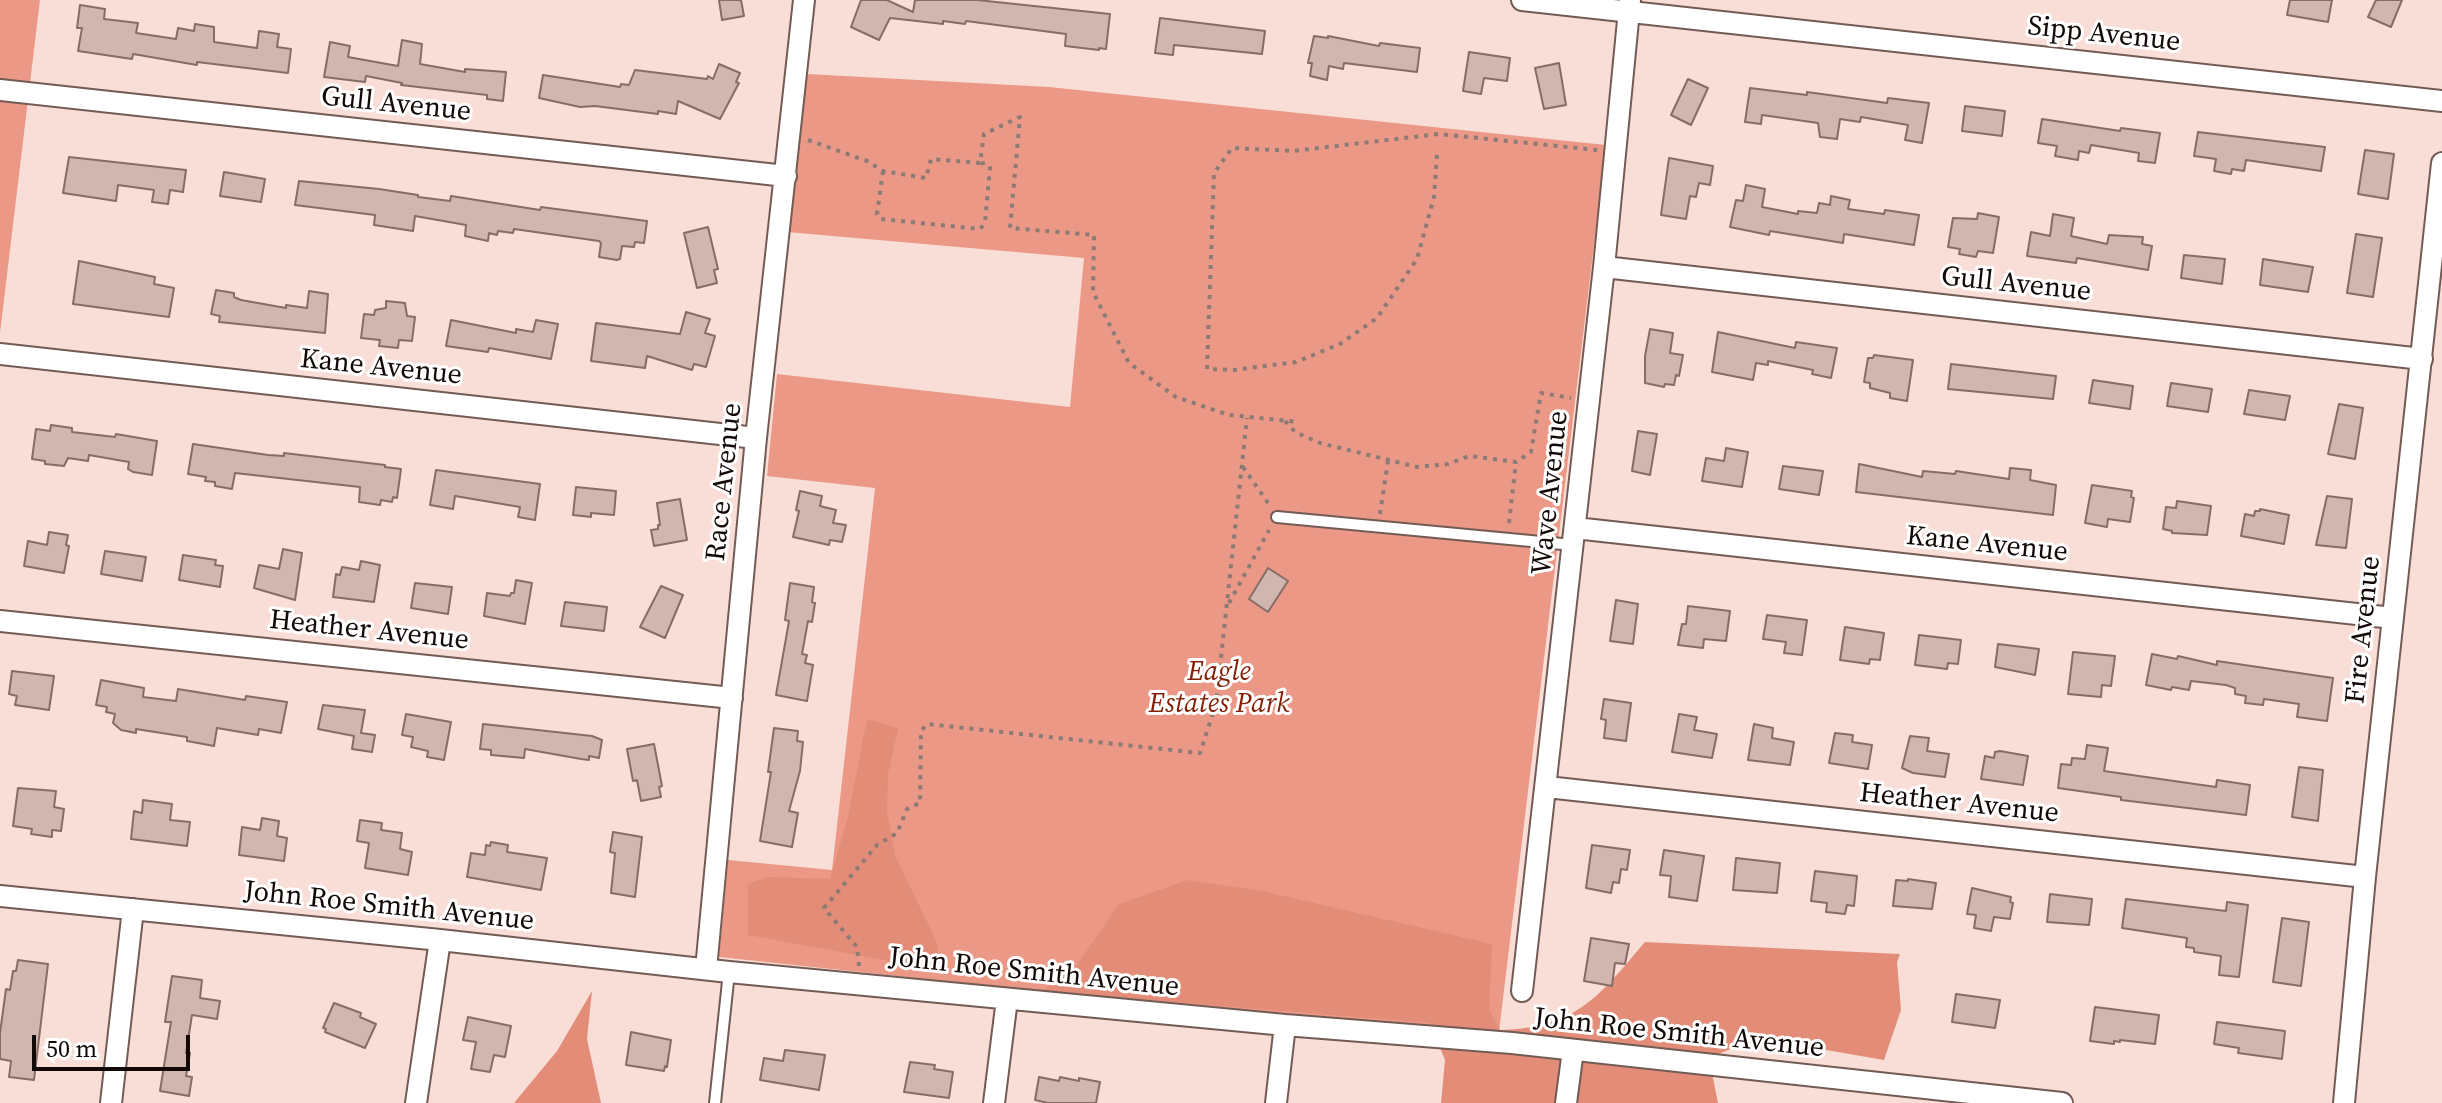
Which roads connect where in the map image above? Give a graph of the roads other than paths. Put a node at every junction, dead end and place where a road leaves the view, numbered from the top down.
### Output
1 (804, 0) edge
2 (1522, 0) edge
3 (1629, 5) edge
4 (0, 90) edge
5 (2442, 101) edge
6 (2442, 163) edge
7 (786, 176) junction
8 (1604, 267) junction
9 (0, 354) edge
10 (2422, 359) junction
11 (756, 438) junction
12 (1277, 517) road end
13 (1574, 537) junction
14 (2393, 618) junction
15 (0, 621) edge
16 (732, 698) junction
17 (1547, 787) junction
18 (2365, 877) junction
19 (0, 896) edge
20 (133, 909) junction
21 (440, 940) junction
22 (706, 969) junction
23 (729, 972) junction
24 (1522, 991) dead end
25 (1007, 999) junction
26 (1285, 1025) junction
27 (1573, 1050) junction
28 (1938, 1097) edge
29 (111, 1103) edge
30 (416, 1103) edge
31 (715, 1103) edge
32 (994, 1103) edge
33 (1276, 1103) edge
34 (1566, 1103) edge
35 (2062, 1103) edge
36 (2344, 1103) edge

1 - 7 street, Race Avenue
2 - 3 street, Sipp Avenue
3 - 5 street, Sipp Avenue
3 - 8 street, Wave Avenue
4 - 7 street, Gull Avenue
6 - 10 street, Fire Avenue
7 - 11 street, Race Avenue
8 - 10 street, Gull Avenue
8 - 13 street, Wave Avenue
9 - 11 street, Kane Avenue
10 - 14 street, Fire Avenue
11 - 16 street, Race Avenue
12 - 13 lane
13 - 14 street, Kane Avenue
13 - 17 street, Wave Avenue
14 - 18 street, Fire Avenue
15 - 16 street, Heather Avenue
16 - 22 street, Race Avenue
17 - 18 street, Heather Avenue
17 - 24 street, Wave Avenue
18 - 36 street, Fire Avenue
19 - 20 street, John Roe Smith Avenue
20 - 21 street, John Roe Smith Avenue
20 - 29 street
21 - 22 street, John Roe Smith Avenue
21 - 30 street
22 - 23 street, John Roe Smith Avenue
23 - 25 street, John Roe Smith Avenue
23 - 31 lane
25 - 26 street, John Roe Smith Avenue
25 - 32 street
26 - 27 street, John Roe Smith Avenue
26 - 33 street
27 - 28 street, John Roe Smith Avenue
27 - 34 street
28 - 35 street, John Roe Smith Avenue

